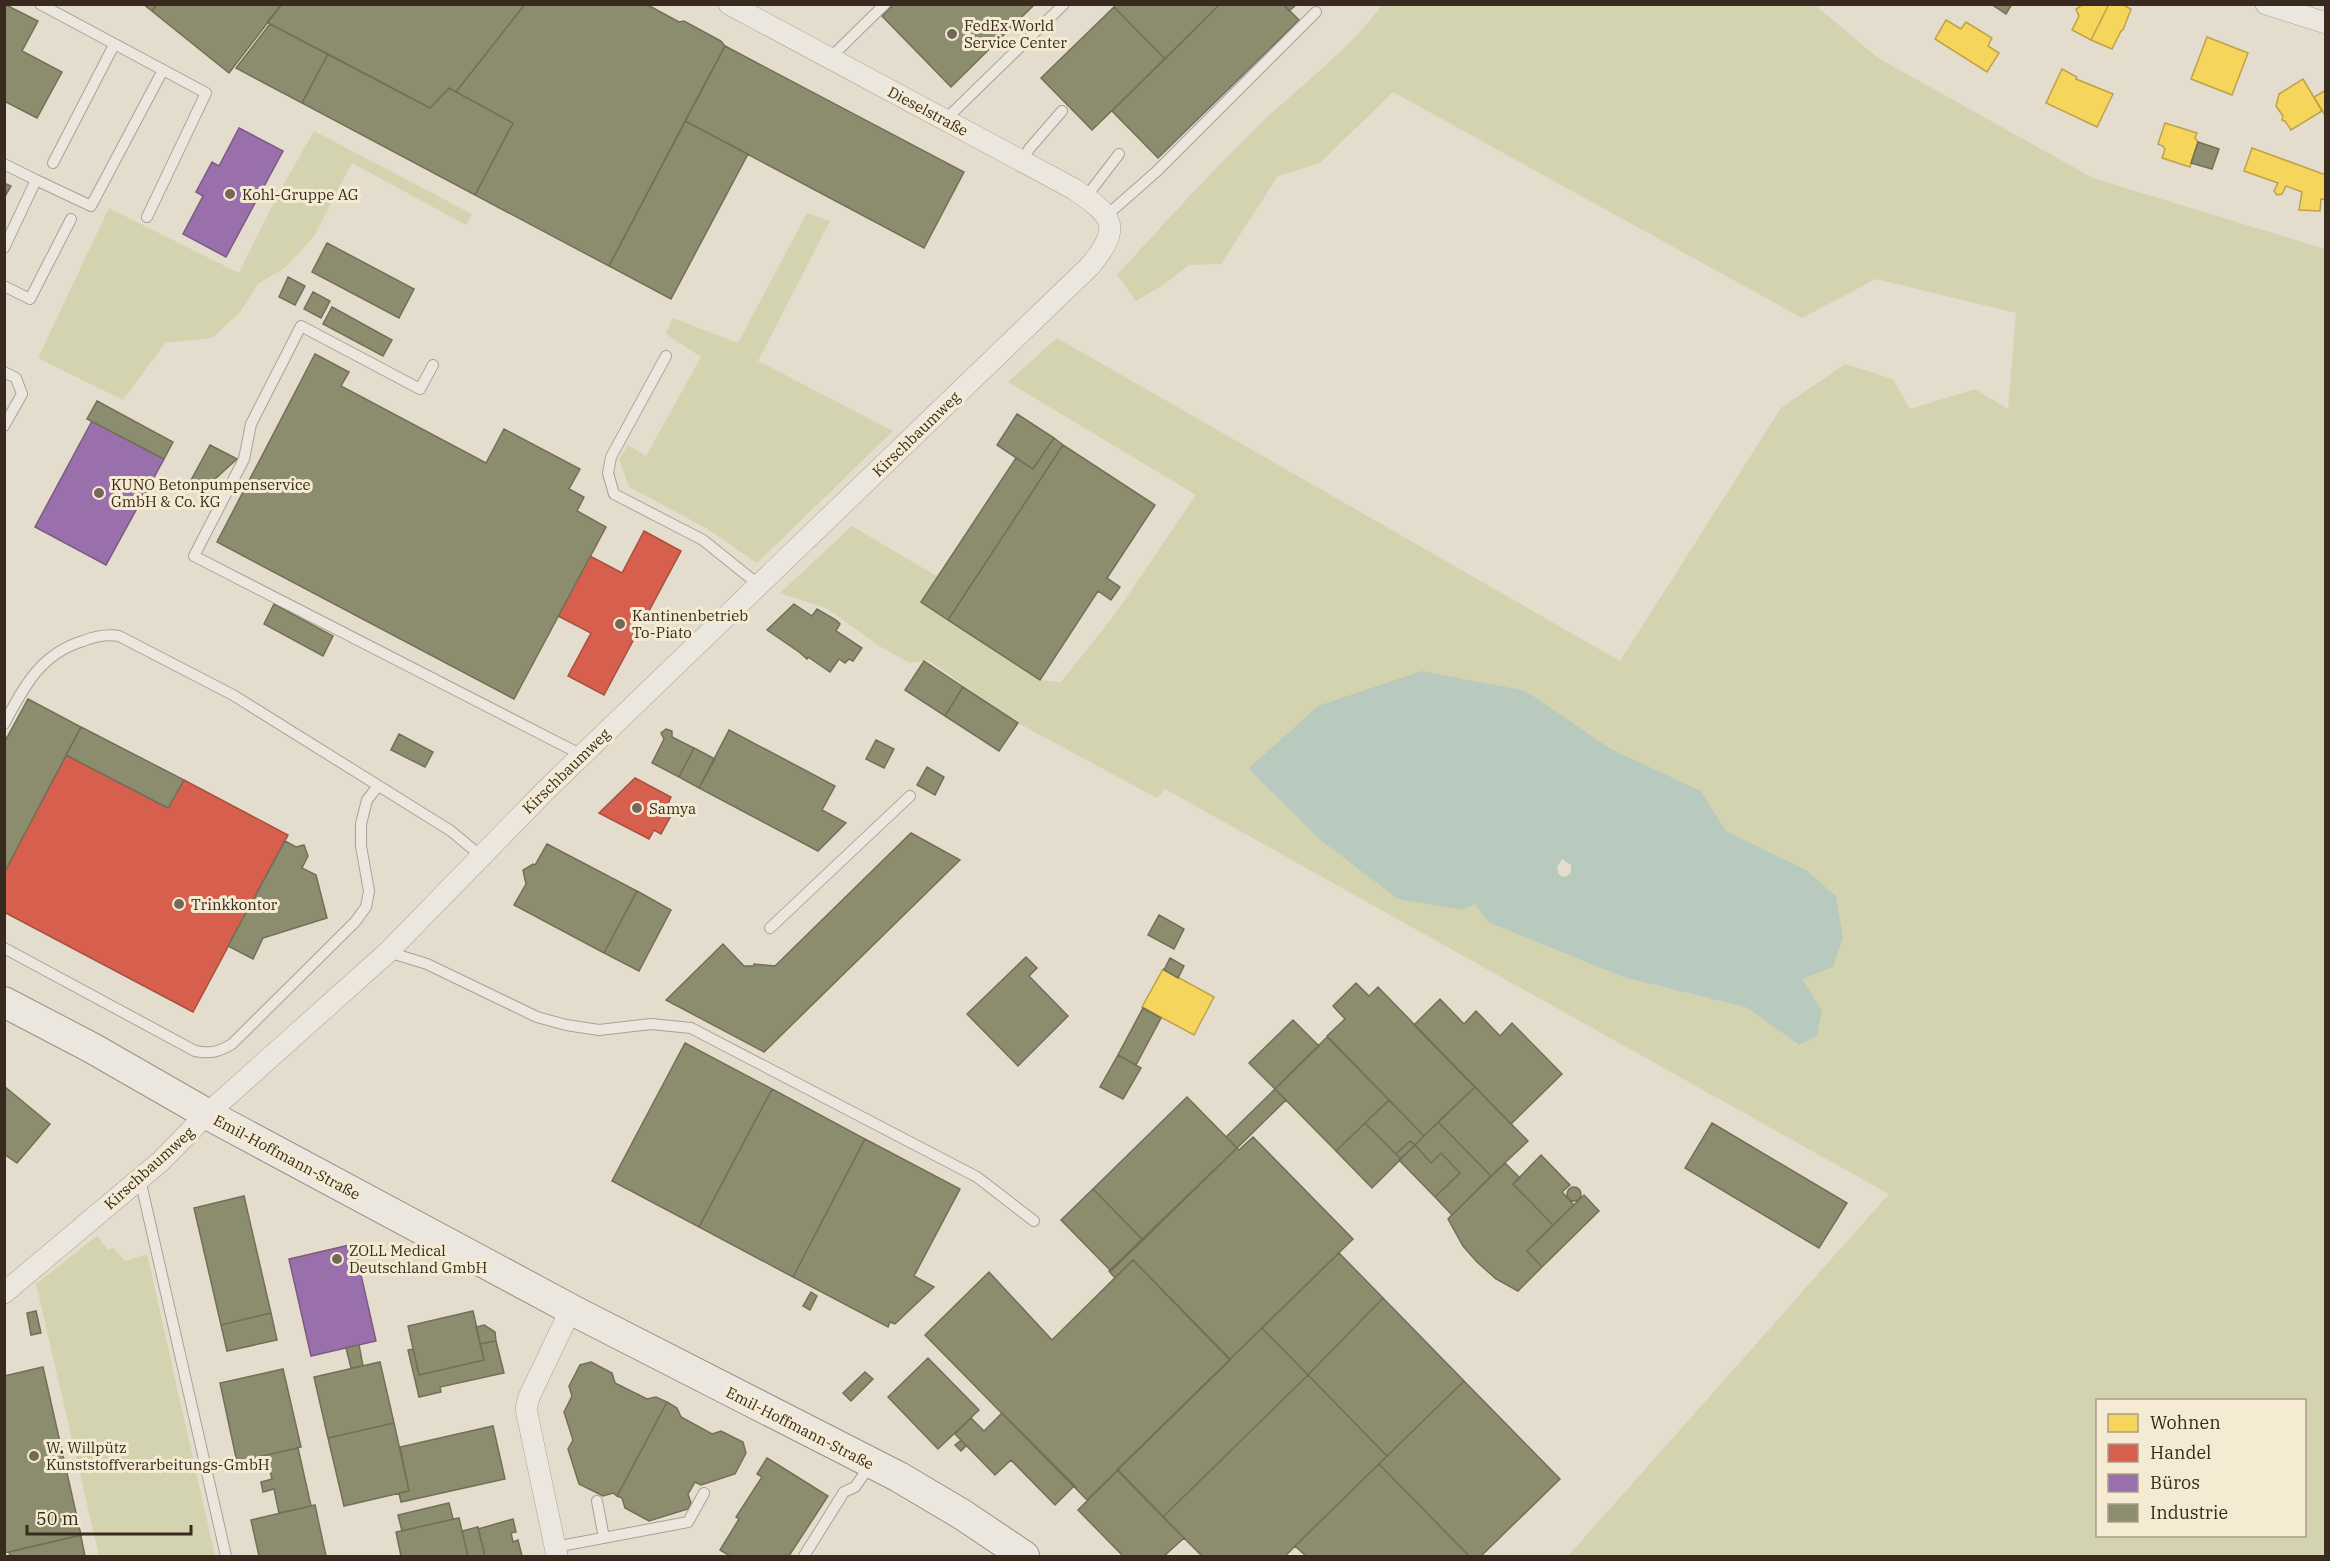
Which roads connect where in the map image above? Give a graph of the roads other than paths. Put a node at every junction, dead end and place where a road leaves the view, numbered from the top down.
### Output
1 (40, 4) edge
2 (729, 4) edge
3 (885, 4) edge
4 (1064, 4) edge
5 (2266, 4) edge
6 (1316, 12) dead end
7 (2325, 23) edge
8 (114, 45) junction
9 (830, 58) junction
10 (163, 70) junction
11 (1062, 111) dead end
12 (945, 120) junction
13 (1119, 154) dead end
14 (1023, 162) junction
15 (53, 163) dead end
16 (4, 164) edge
17 (36, 180) junction
18 (1086, 197) junction
19 (147, 217) dead end
20 (71, 219) dead end
21 (1109, 225) junction
22 (4, 248) edge
23 (4, 286) edge
24 (666, 356) dead end
25 (433, 365) dead end
26 (4, 372) edge
27 (4, 426) edge
28 (759, 585) junction
29 (4, 724) edge
30 (582, 755) junction
31 (378, 786) junction
32 (910, 796) dead end
33 (482, 856) junction
34 (770, 928) dead end
35 (4, 948) edge
36 (388, 952) junction
37 (4, 1002) edge
38 (207, 1114) junction
39 (140, 1178) junction
40 (1034, 1221) dead end
41 (4, 1293) edge
42 (571, 1309) junction
43 (871, 1464) junction
44 (704, 1493) dead end
45 (597, 1501) dead end
46 (604, 1538) junction
47 (556, 1552) edge
48 (226, 1557) edge
49 (804, 1557) edge
50 (1024, 1557) edge

1 - 8 lane
2 - 9 street, Dieselstraße
3 - 9 lane
4 - 12 lane
5 - 7 street
6 - 21 lane
8 - 10 lane
8 - 15 lane
9 - 12 street, Dieselstraße
10 - 17 lane
10 - 19 lane
11 - 14 lane
12 - 14 street, Dieselstraße
13 - 18 lane
14 - 18 street, Dieselstraße
16 - 17 lane
17 - 22 lane
18 - 21 street, Dieselstraße
20 - 23 lane
21 - 28 street, Kirschbaumweg
24 - 28 lane
25 - 30 lane
26 - 27 lane
28 - 30 street, Kirschbaumweg
29 - 31 lane
30 - 33 street, Kirschbaumweg
31 - 33 lane
31 - 35 lane
32 - 34 lane
33 - 36 street, Kirschbaumweg
36 - 38 street, Kirschbaumweg
36 - 40 lane
37 - 38 street, Emil-Hoffmann-Straße
38 - 39 street, Kirschbaumweg
38 - 42 street, Emil-Hoffmann-Straße
39 - 41 street, Kirschbaumweg
39 - 48 lane
42 - 43 street, Emil-Hoffmann-Straße
42 - 47 street
43 - 49 lane
43 - 50 street, Emil-Hoffmann-Straße
44 - 46 lane
45 - 46 lane
46 - 47 lane

